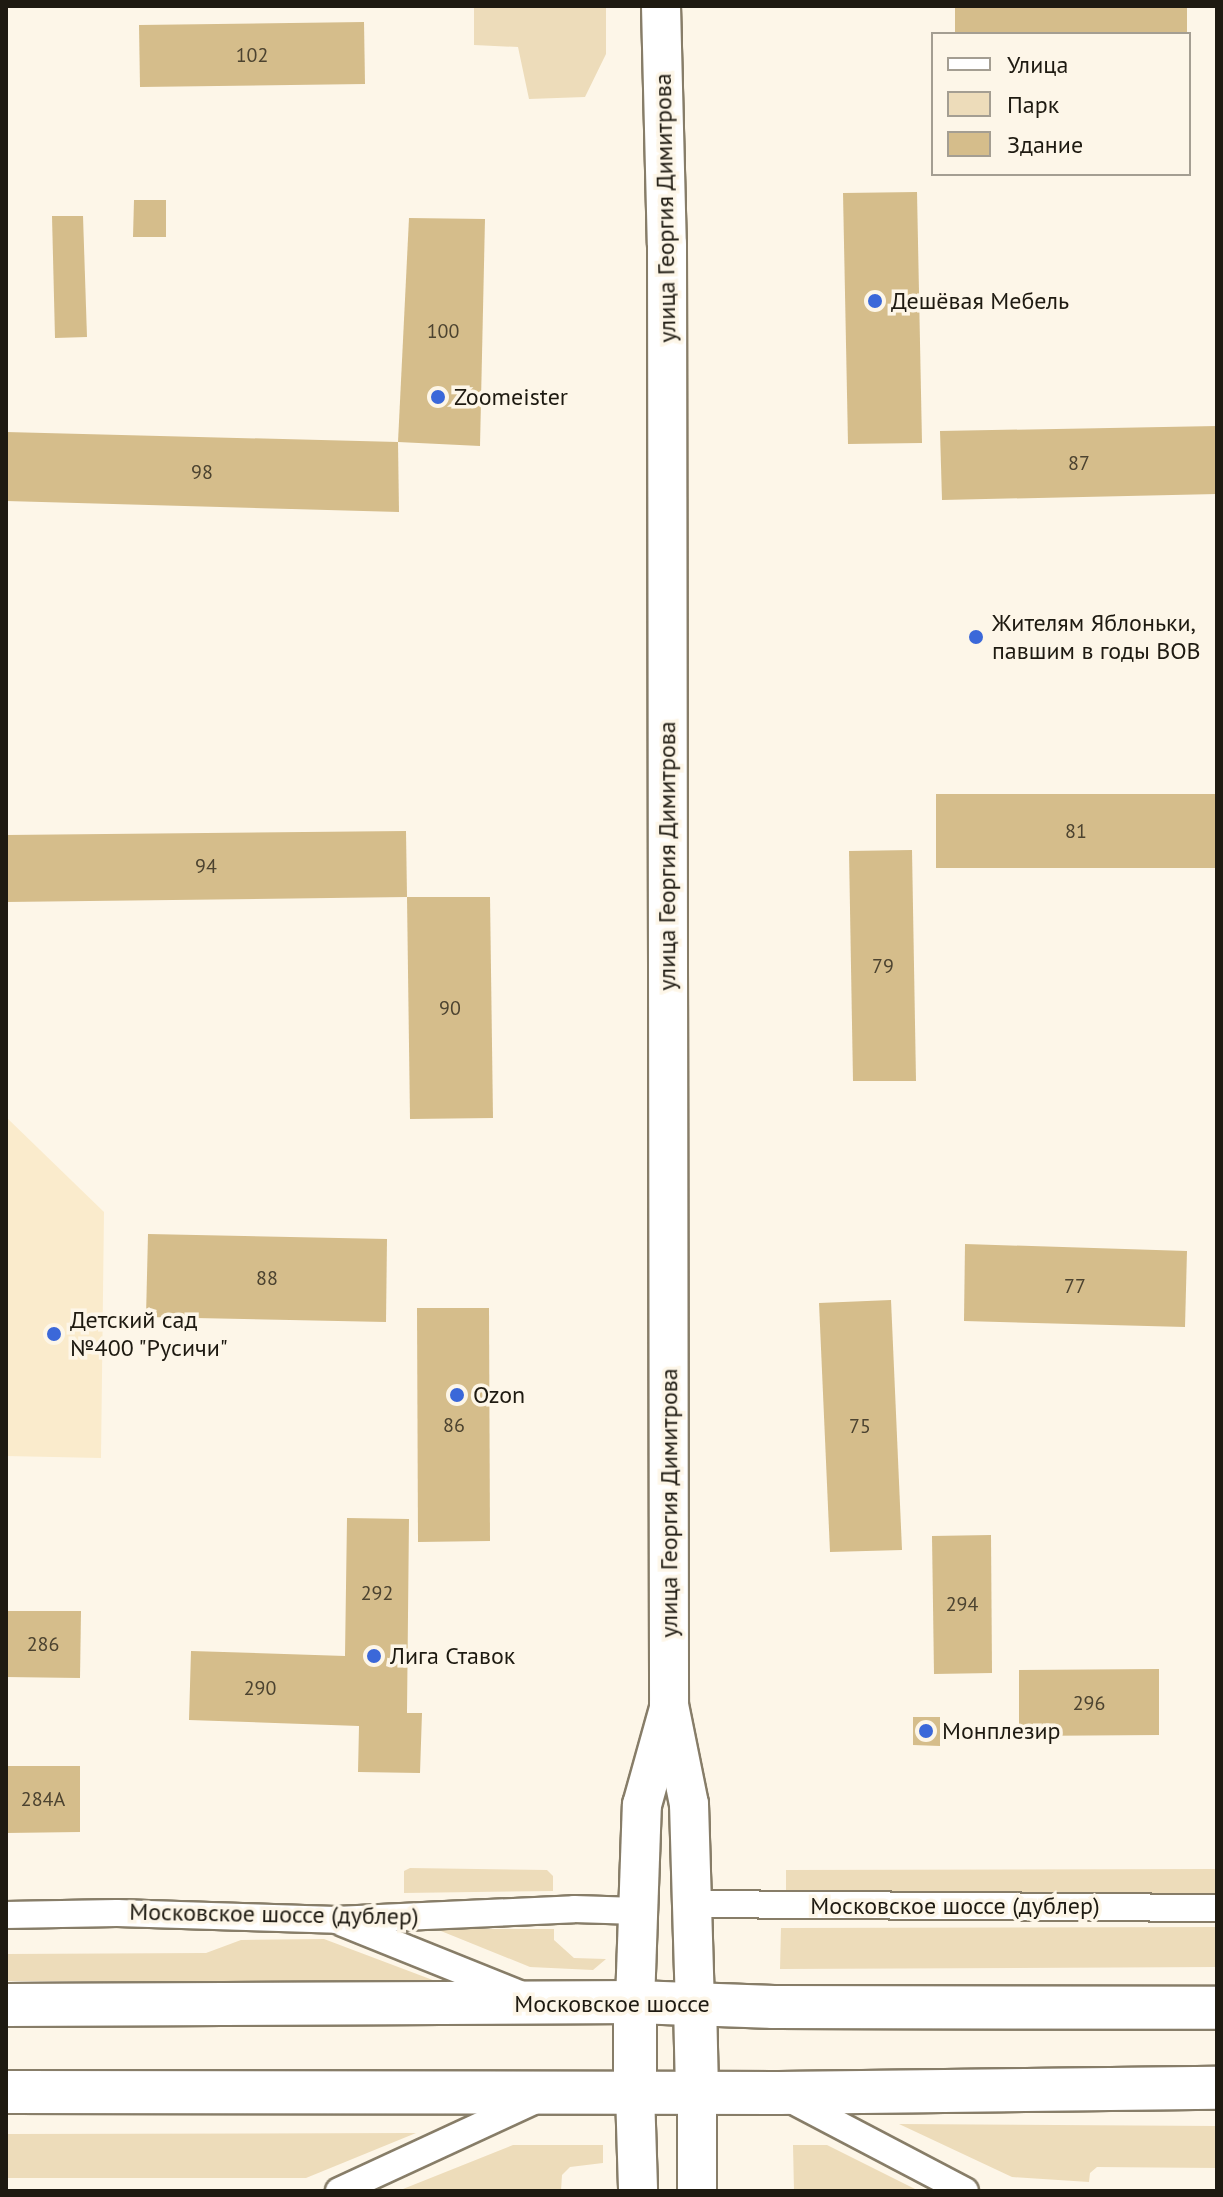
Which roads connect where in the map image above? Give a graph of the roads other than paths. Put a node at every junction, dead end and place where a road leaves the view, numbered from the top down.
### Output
1 (661, 6) edge
2 (669, 1705) junction
3 (693, 1904) junction
4 (1217, 1908) edge
5 (638, 1911) junction
6 (6, 1915) edge
7 (336, 1920) junction
8 (635, 2002) junction
9 (695, 2003) junction
10 (543, 2004) junction
11 (6, 2005) edge
12 (1217, 2008) edge
13 (1217, 2088) edge
14 (6, 2092) edge
15 (551, 2092) junction
16 (635, 2093) junction
17 (697, 2093) junction
18 (779, 2093) junction
19 (339, 2191) edge
20 (638, 2191) edge
21 (697, 2191) edge
22 (965, 2191) edge

1 - 2 main road, улица Георгия Димитрова
2 - 3 main road, улица Георгия Димитрова
2 - 5 main road, улица Георгия Димитрова
3 - 4 street, Московское шоссе (дублер)
3 - 9 main road, улица Георгия Димитрова
5 - 7 street, Московское шоссе (дублер)
5 - 8 main road, улица Георгия Димитрова
6 - 7 street, Московское шоссе (дублер)
7 - 10 street
8 - 9 main road, Московское шоссе
8 - 10 main road, Московское шоссе
8 - 16 main road, улица Георгия Димитрова
9 - 12 main road, Московское шоссе
9 - 17 main road, улица Георгия Димитрова
10 - 11 main road, Московское шоссе
13 - 18 main road
14 - 15 main road
15 - 16 main road
15 - 19 street
16 - 17 main road
16 - 20 main road, улица Георгия Димитрова
17 - 18 main road
17 - 21 main road, улица Георгия Димитрова
18 - 22 street

